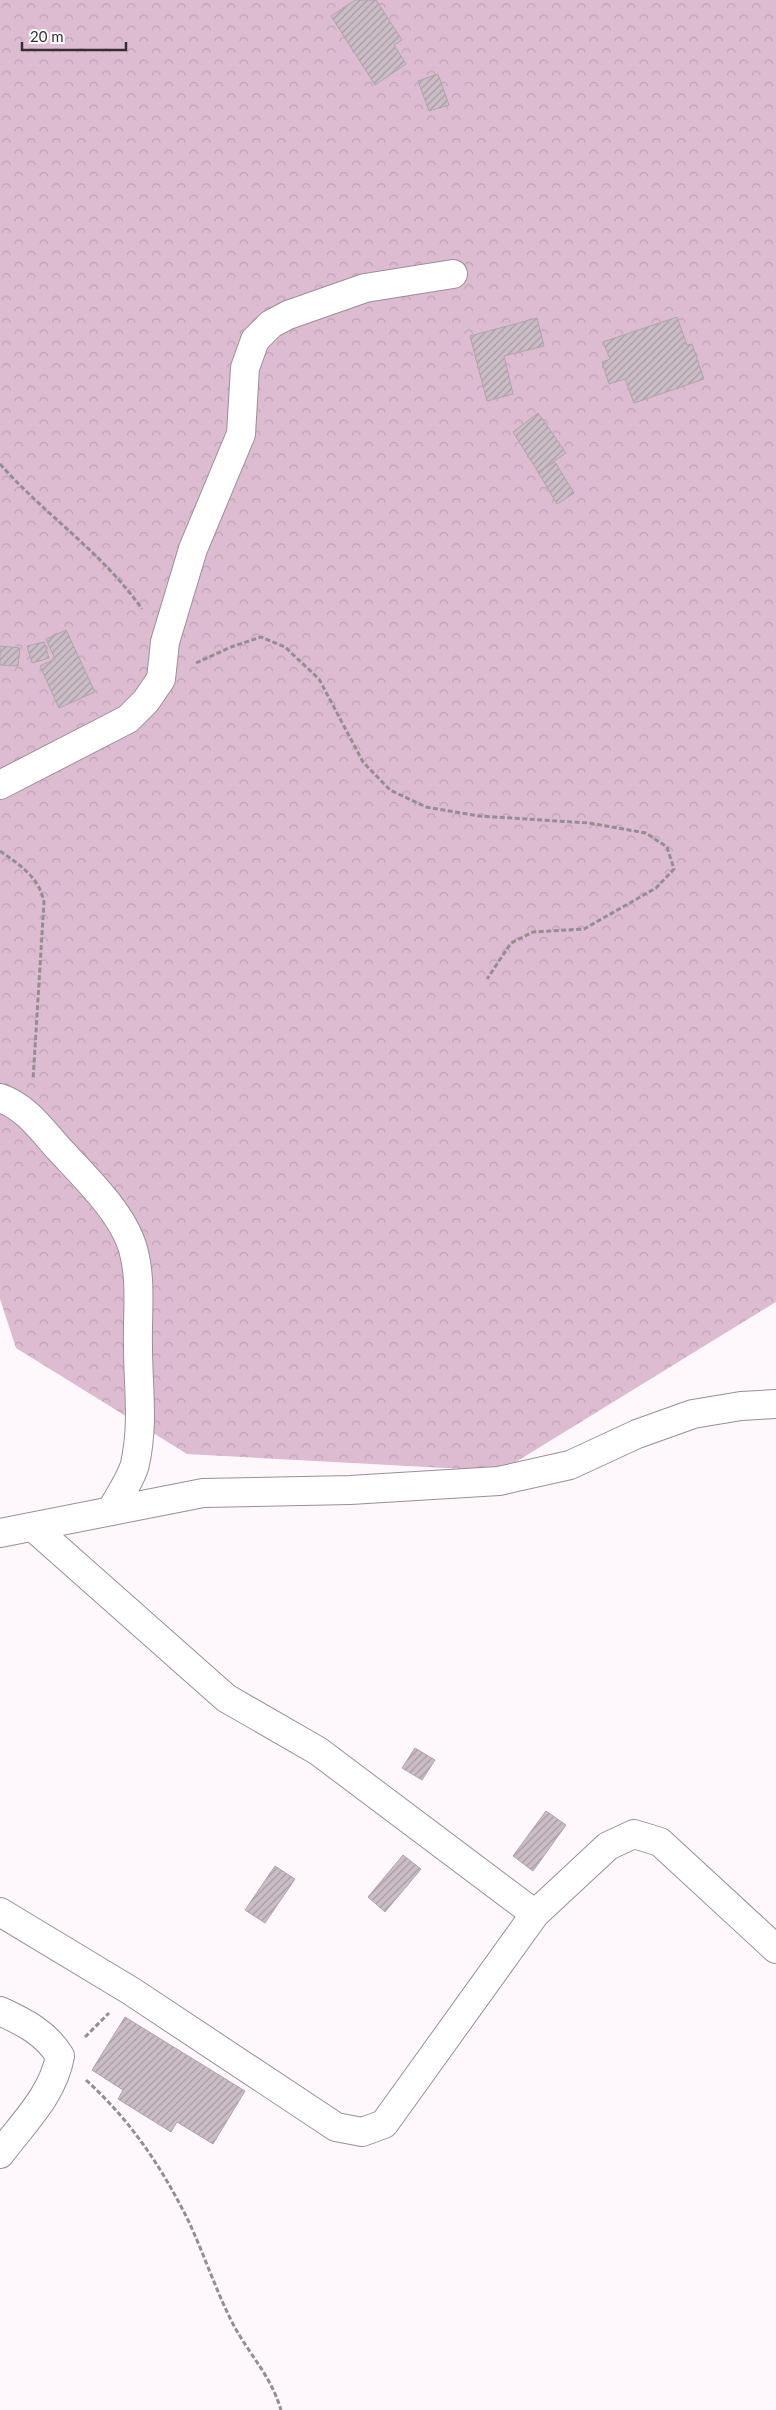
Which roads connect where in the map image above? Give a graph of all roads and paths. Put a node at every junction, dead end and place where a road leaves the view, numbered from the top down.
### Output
1 (453, 274) dead end
2 (0, 464) edge
3 (165, 642) junction
4 (161, 679) junction
5 (0, 785) edge
6 (0, 851) edge
7 (486, 979) dead end
8 (0, 1098) edge
9 (33, 1121) junction
10 (776, 1404) edge
11 (111, 1511) junction
12 (33, 1527) junction
13 (1, 1534) edge
14 (0, 1912) edge
15 (535, 1914) junction
16 (776, 1949) edge
17 (131, 1992) junction
18 (0, 2011) edge
19 (60, 2056) junction
20 (0, 2154) edge
21 (281, 2410) edge

1 - 3 street
2 - 3 path
3 - 4 street
4 - 5 street
4 - 7 path
6 - 9 path
8 - 9 street
9 - 11 street
10 - 11 street
11 - 12 street
12 - 13 street
12 - 15 street
14 - 17 street
15 - 16 street
15 - 17 street
17 - 19 path
18 - 19 street
19 - 20 street
19 - 21 path

